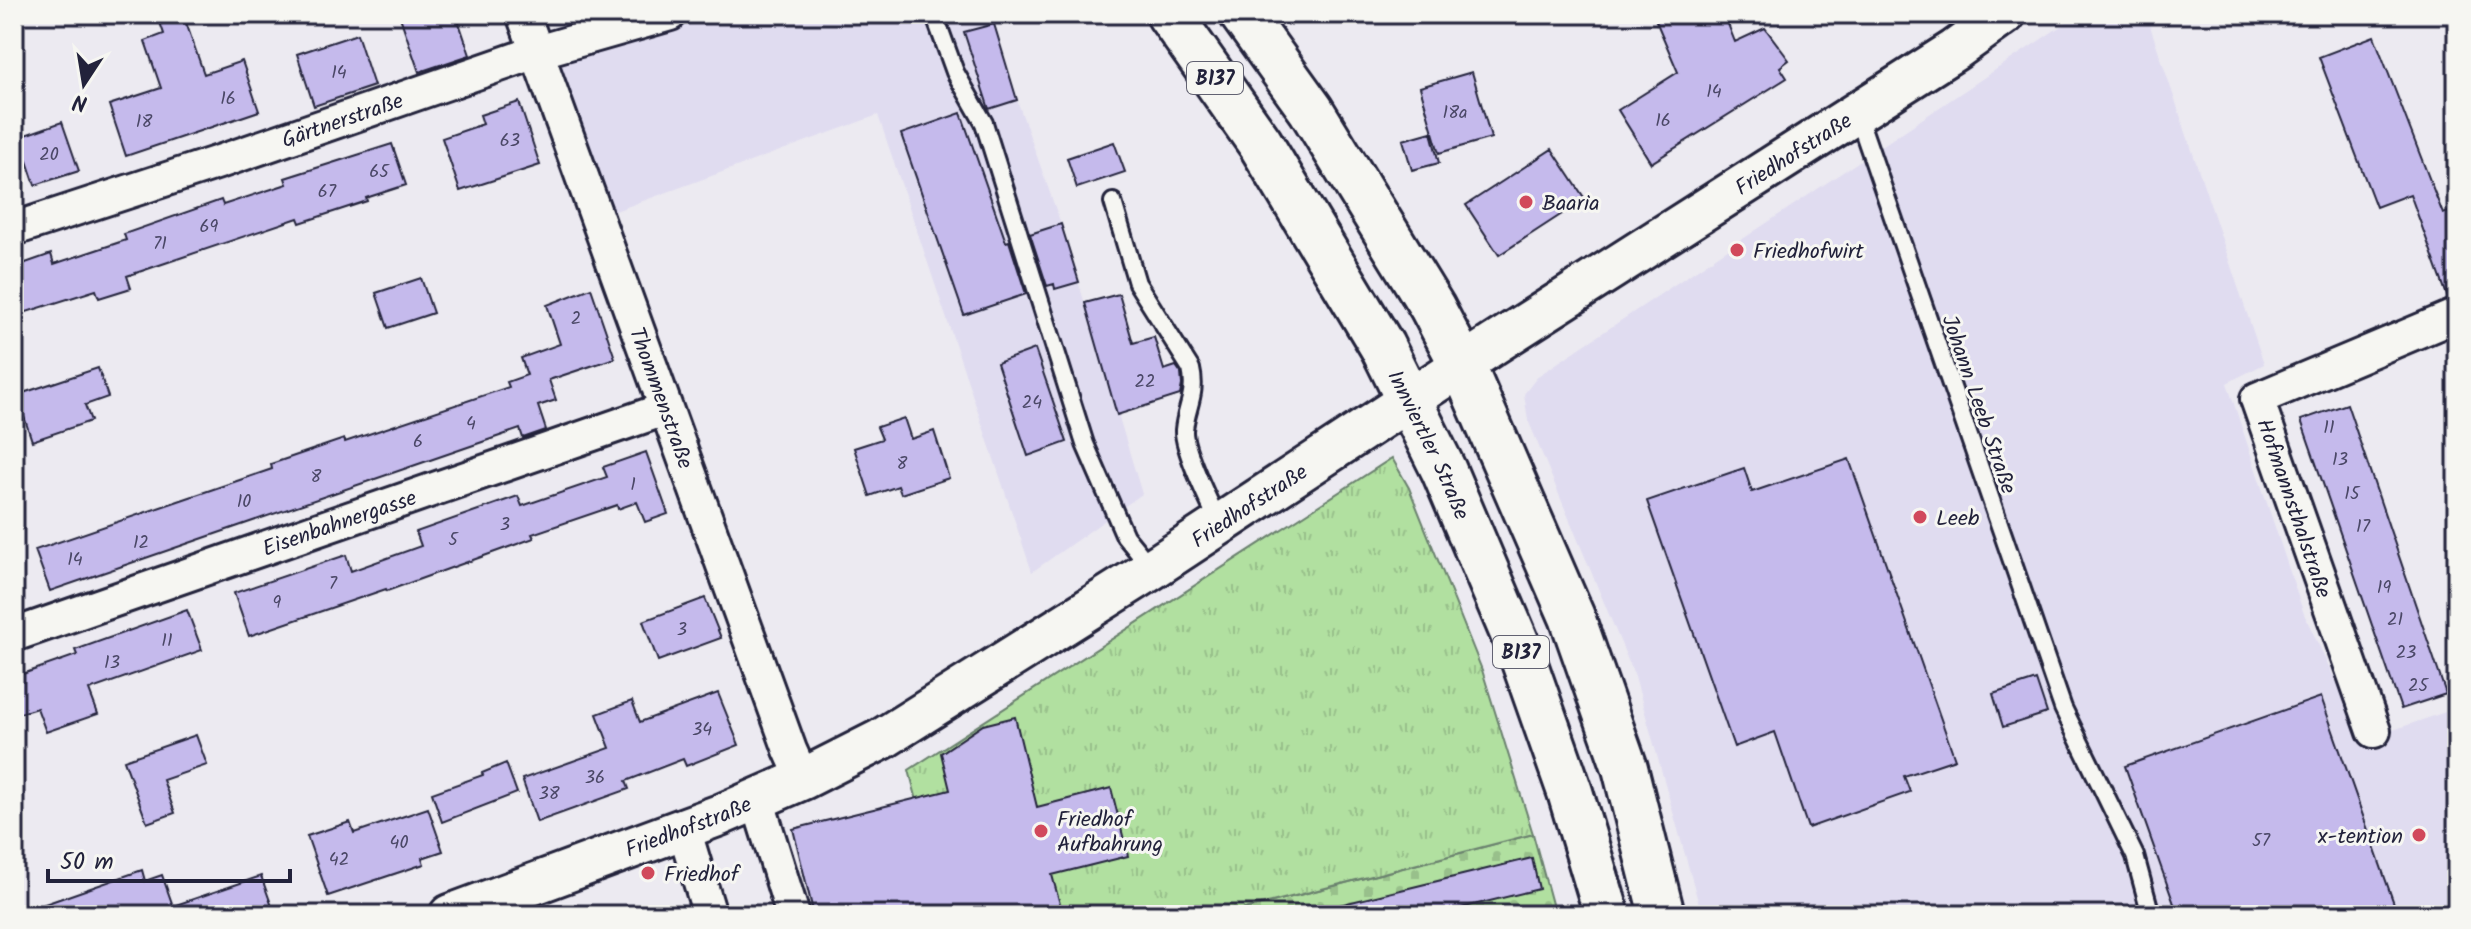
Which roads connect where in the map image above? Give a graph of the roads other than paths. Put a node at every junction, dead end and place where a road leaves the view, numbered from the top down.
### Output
1 (523, 14) edge
2 (670, 14) edge
3 (934, 14) edge
4 (1169, 14) edge
5 (1242, 14) edge
6 (2005, 14) edge
7 (537, 52) junction
8 (1857, 113) junction
9 (1113, 202) dead end
10 (14, 229) edge
11 (2457, 315) edge
12 (1463, 366) junction
13 (1408, 400) junction
14 (665, 409) junction
15 (1220, 524) junction
16 (1152, 569) junction
17 (14, 635) edge
18 (2374, 731) dead end
19 (803, 779) junction
20 (757, 799) junction
21 (684, 829) junction
22 (450, 915) edge
23 (710, 915) edge
24 (793, 915) edge
25 (1607, 915) edge
26 (1662, 915) edge
27 (2151, 915) edge

1 - 7 street, Thommenstraße
2 - 7 street, Gärtnerstraße
3 - 16 lane
4 - 13 main road, Innviertler Straße / B137
5 - 12 main road, B137
6 - 8 street, Friedhofstraße
7 - 10 street, Gärtnerstraße
7 - 14 street, Thommenstraße
8 - 12 street, Friedhofstraße
8 - 27 lane, Johann Leeb Straße
9 - 15 lane
11 - 18 street, Hofmannsthalstraße
12 - 13 street, Friedhofstraße
12 - 26 main road, B137
13 - 15 street, Friedhofstraße
13 - 25 main road, Innviertler Straße / B137
14 - 17 street, Eisenbahnergasse
14 - 19 street, Thommenstraße
15 - 16 street, Friedhofstraße
16 - 19 street, Friedhofstraße
19 - 20 street, Friedhofstraße
20 - 21 street, Friedhofstraße
20 - 24 street
21 - 22 street, Friedhofstraße
21 - 23 street

